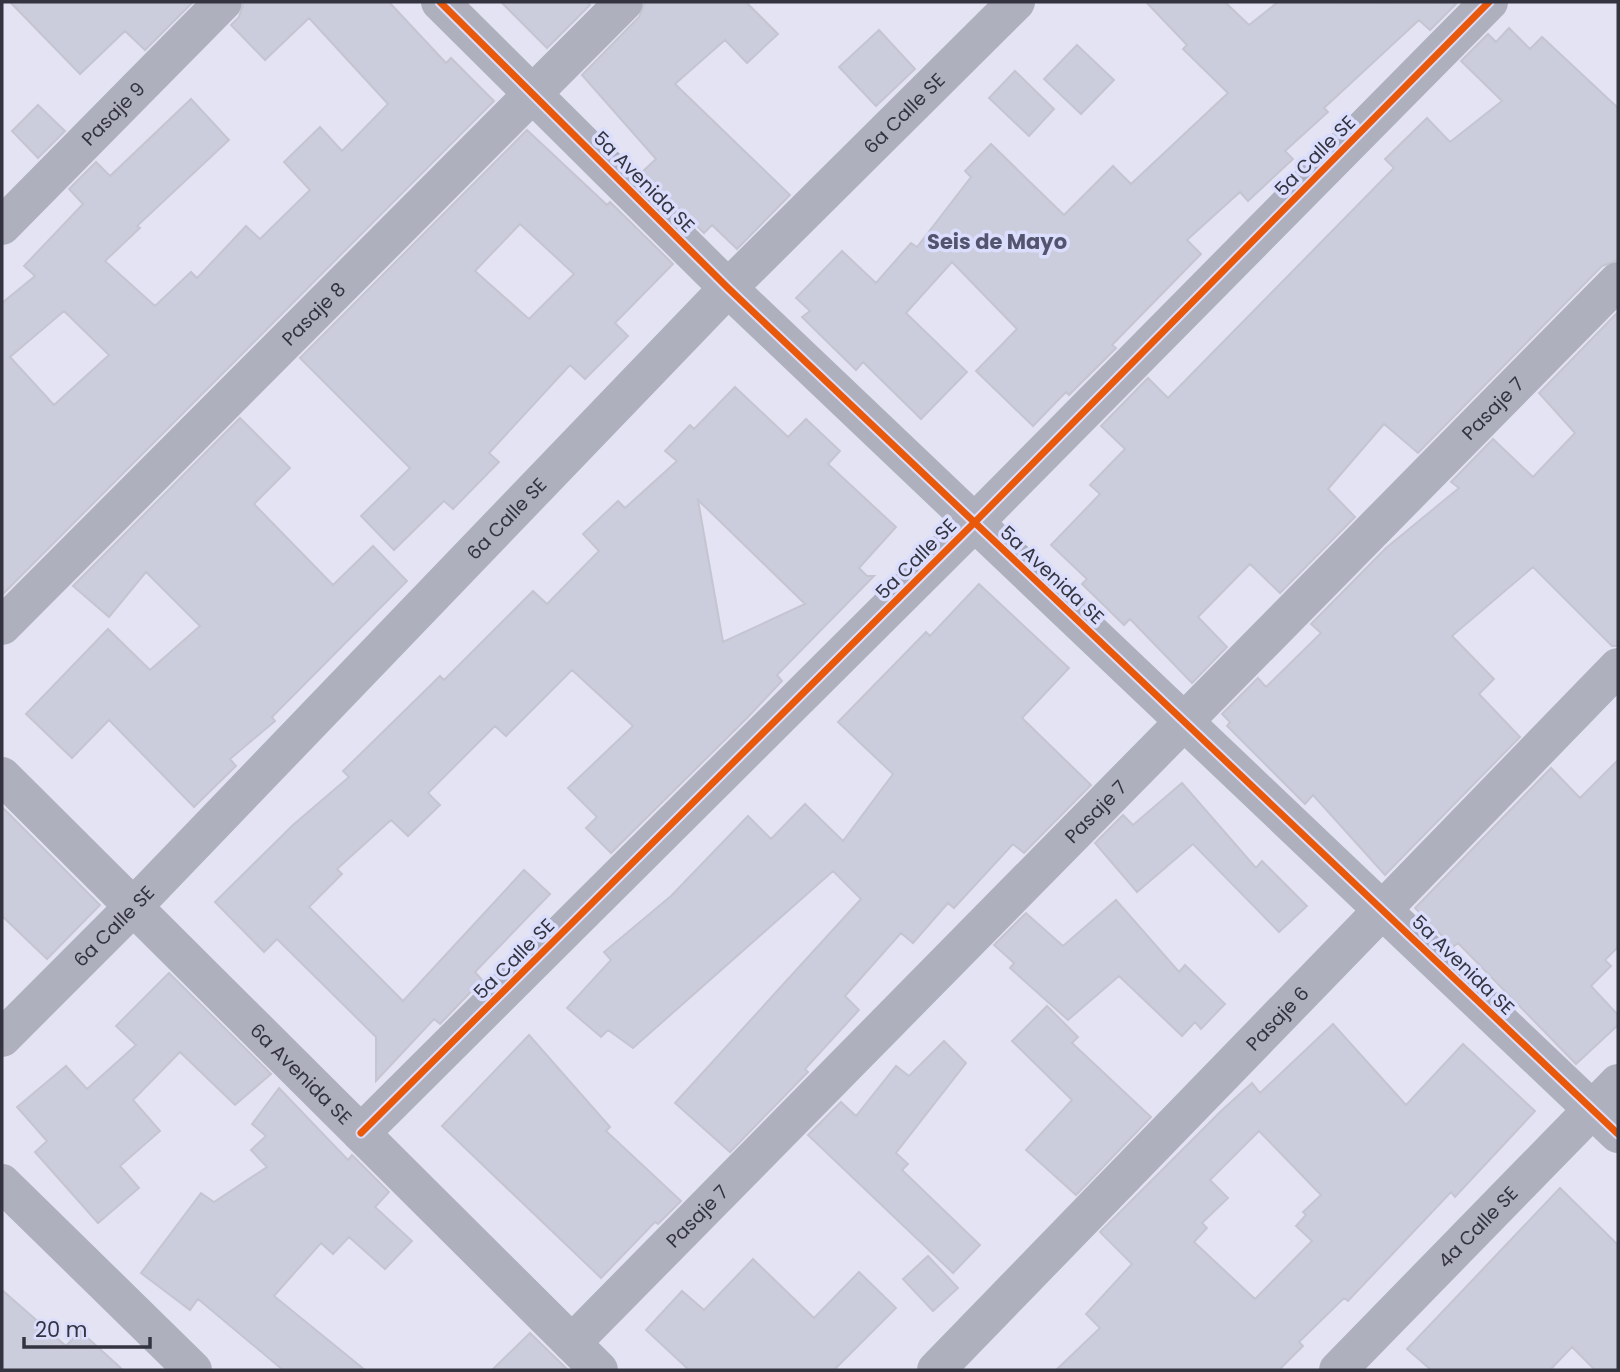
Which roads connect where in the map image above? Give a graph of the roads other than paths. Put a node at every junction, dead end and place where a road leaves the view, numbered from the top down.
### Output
1 (223, 2) edge
2 (440, 2) edge
3 (624, 2) edge
4 (1016, 2) edge
5 (1489, 2) edge
6 (533, 93) junction
7 (2, 226) edge
8 (1618, 281) edge
9 (728, 288) junction
10 (974, 523) junction
11 (2, 626) edge
12 (1618, 667) edge
13 (1184, 722) junction
14 (2, 776) edge
15 (133, 907) junction
16 (1382, 910) junction
17 (2, 1038) edge
18 (1610, 1109) edge
19 (361, 1133) junction
20 (2, 1183) edge
21 (572, 1343) junction
22 (193, 1370) edge
23 (599, 1370) edge
24 (936, 1370) edge
25 (1338, 1370) edge

1 - 7 street, Pasaje 9
2 - 6 street, 5a Avenida SE
3 - 6 street, Pasaje 8
4 - 9 street, 6a Calle SE
5 - 10 street, 5a Calle SE
6 - 9 street, 5a Avenida SE
6 - 11 street, Pasaje 8
8 - 13 street, Pasaje 7
9 - 10 street, 5a Avenida SE
9 - 15 street, 6a Calle SE
10 - 13 street, 5a Avenida SE
10 - 19 street, 5a Calle SE
12 - 16 street, Pasaje 6
13 - 16 street, 5a Avenida SE
13 - 21 street, Pasaje 7
14 - 15 street, 6a Avenida SE
15 - 17 street, 6a Calle SE
15 - 19 street, 6a Avenida SE
16 - 18 street, 5a Avenida SE
16 - 24 street, Pasaje 6
18 - 25 street, 4a Calle SE
19 - 21 street, 6a Avenida SE
20 - 22 street
21 - 23 street, 6a Avenida SE

